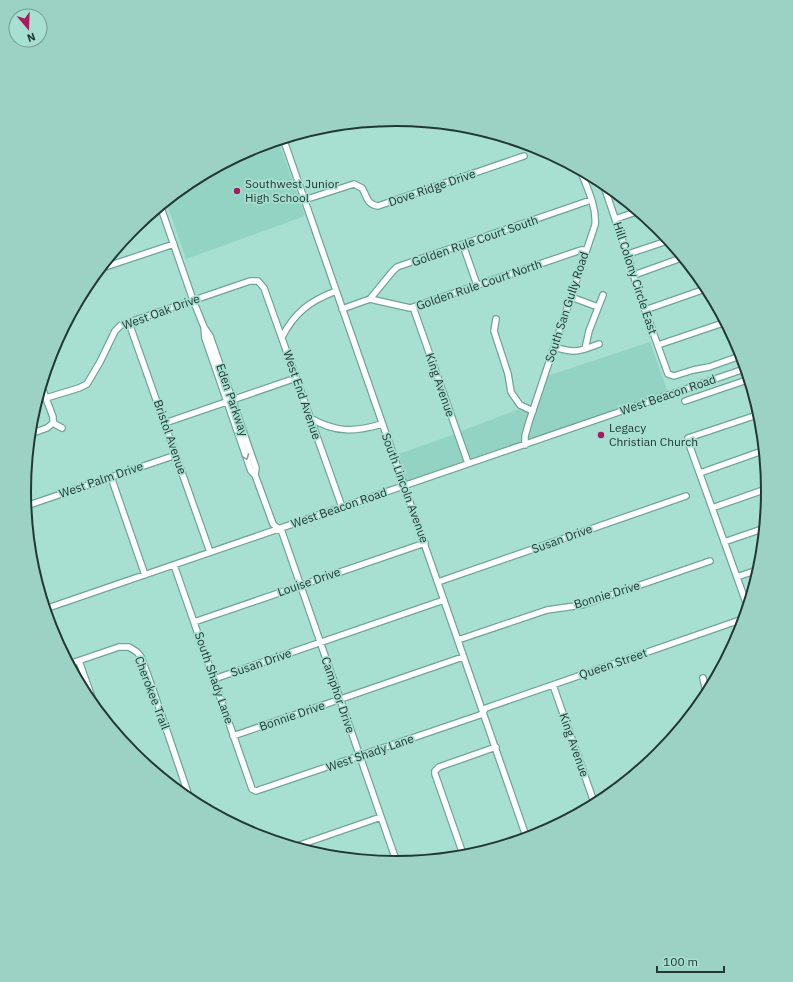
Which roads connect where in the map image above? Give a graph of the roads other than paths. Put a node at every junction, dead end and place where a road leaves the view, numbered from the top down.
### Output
1 (285, 143) edge
2 (524, 156) dead end
3 (583, 176) edge
4 (606, 192) edge
5 (304, 200) junction
6 (591, 200) junction
7 (162, 211) edge
8 (633, 213) edge
9 (616, 219) junction
10 (664, 242) edge
11 (174, 244) junction
12 (463, 245) junction
13 (586, 250) junction
14 (628, 254) junction
15 (678, 259) edge
16 (108, 267) edge
17 (634, 275) junction
18 (260, 283) joint
19 (477, 285) junction
20 (701, 290) edge
21 (336, 291) junction
22 (603, 295) dead end
23 (571, 297) junction
24 (370, 299) junction
25 (193, 300) junction
26 (413, 307) junction
27 (598, 307) junction
28 (342, 308) junction
29 (645, 310) junction
30 (496, 319) dead end
31 (129, 323) junction
32 (721, 324) edge
33 (282, 337) junction
34 (599, 344) dead end
35 (658, 345) junction
36 (554, 347) junction
37 (585, 349) junction
38 (737, 358) edge
39 (741, 370) edge
40 (296, 378) junction
41 (745, 381) edge
42 (44, 393) edge
43 (46, 398) junction
44 (686, 400) dead end
45 (229, 401) junction
46 (533, 411) junction
47 (754, 416) edge
48 (310, 418) junction
49 (53, 423) junction
50 (165, 423) junction
51 (382, 424) junction
52 (62, 428) dead end
53 (36, 432) edge
54 (525, 444) junction
55 (760, 452) edge
56 (176, 455) junction
57 (468, 463) junction
58 (700, 473) junction
59 (111, 477) junction
60 (404, 486) junction
61 (762, 490) edge
62 (686, 496) dead end
63 (32, 504) edge
64 (342, 507) junction
65 (712, 508) junction
66 (278, 529) junction
67 (760, 530) edge
68 (724, 542) junction
69 (425, 543) junction
70 (210, 552) junction
71 (710, 561) dead end
72 (174, 565) junction
73 (753, 571) edge
74 (145, 575) junction
75 (737, 577) junction
76 (438, 582) junction
77 (300, 585) junction
78 (444, 600) junction
79 (745, 601) edge
80 (50, 607) edge
81 (738, 621) edge
82 (194, 622) junction
83 (458, 640) junction
84 (320, 642) junction
85 (464, 657) junction
86 (79, 661) junction
87 (74, 663) edge
88 (703, 678) dead end
89 (214, 679) junction
90 (553, 685) junction
91 (88, 686) edge
92 (705, 686) edge
93 (339, 699) junction
94 (483, 711) junction
95 (234, 736) junction
96 (496, 747) junction
97 (360, 756) junction
98 (187, 791) edge
99 (255, 791) joint
100 (593, 799) edge
101 (381, 817) junction
102 (525, 833) edge
103 (302, 844) edge
104 (462, 850) edge
105 (395, 856) edge

1 - 5 street, South Lincoln Avenue
2 - 5 street, Dove Ridge Drive
3 - 6 street, South San Gully Road
4 - 9 street, Hill Colony Circle East
5 - 21 street, South Lincoln Avenue
6 - 12 street, Golden Rule Court South
6 - 13 street, South San Gully Road
7 - 11 street, Eden Parkway
8 - 9 street
9 - 14 street, Hill Colony Circle East
10 - 14 street
11 - 16 street
11 - 25 street, Eden Parkway
12 - 19 street
12 - 24 street, Golden Rule Court South
13 - 19 street, Golden Rule Court North
13 - 23 street, South San Gully Road
14 - 17 street, Hill Colony Circle East
15 - 17 street
17 - 29 street, Hill Colony Circle East
18 - 25 street, West Oak Drive
18 - 33 street, West End Avenue
19 - 26 street, Golden Rule Court North
20 - 29 street
21 - 28 street, South Lincoln Avenue
21 - 33 street
22 - 27 street
23 - 27 street
23 - 36 street, South San Gully Road
24 - 26 street, Golden Rule Court North
24 - 28 street
25 - 31 street, West Oak Drive
25 - 45 street, Eden Parkway
26 - 57 street, King Avenue
27 - 37 street
28 - 51 street, South Lincoln Avenue
29 - 35 street, Hill Colony Circle East
30 - 46 street
31 - 43 street, West Oak Drive
31 - 50 street, Bristol Avenue
32 - 35 street
33 - 40 street, West End Avenue
34 - 37 street
35 - 38 street, Hill Colony Circle East
36 - 37 street
36 - 46 street, South San Gully Road
39 - 54 street, West Beacon Road
40 - 45 street
40 - 48 street, West End Avenue
41 - 44 street
42 - 43 street
43 - 49 street
45 - 50 street
45 - 66 street, Eden Parkway
46 - 54 street, South San Gully Road
47 - 58 street
48 - 51 street
48 - 64 street, West End Avenue
49 - 52 street
49 - 53 street
50 - 56 street, Bristol Avenue
51 - 60 street, South Lincoln Avenue
54 - 57 street, West Beacon Road
55 - 58 street
56 - 59 street, West Palm Drive
56 - 70 street, Bristol Avenue
57 - 60 street, West Beacon Road
58 - 65 street
59 - 63 street, West Palm Drive
59 - 74 street
60 - 64 street, West Beacon Road
60 - 69 street, South Lincoln Avenue
61 - 65 street
62 - 76 street, Susan Drive
64 - 66 street, West Beacon Road
65 - 68 street
66 - 70 street, West Beacon Road
66 - 77 street, Camphor Drive
67 - 68 street
68 - 75 street
69 - 76 street, South Lincoln Avenue
69 - 77 street, Louise Drive
70 - 72 street, West Beacon Road
71 - 83 street, Bonnie Drive
72 - 74 street, West Beacon Road
72 - 82 street, South Shady Lane
73 - 75 street
74 - 80 street, West Beacon Road
75 - 79 street
76 - 78 street, South Lincoln Avenue
77 - 82 street, Louise Drive
77 - 84 street, Camphor Drive
78 - 83 street, South Lincoln Avenue
78 - 84 street, Susan Drive
81 - 90 street, Queen Street
82 - 89 street, South Shady Lane
83 - 85 street, South Lincoln Avenue
84 - 89 street, Susan Drive
84 - 93 street, Camphor Drive
85 - 93 street, Bonnie Drive
85 - 94 street, South Lincoln Avenue
86 - 87 street, Cherokee Trail
86 - 91 street
86 - 98 street, Cherokee Trail
88 - 92 street
89 - 95 street, South Shady Lane
90 - 94 street, Queen Street
90 - 100 street, King Avenue
93 - 95 street, Bonnie Drive
93 - 97 street, Camphor Drive
94 - 96 street, South Lincoln Avenue
94 - 97 street, West Shady Lane
95 - 99 street, South Shady Lane
96 - 102 street, South Lincoln Avenue
96 - 104 street
97 - 99 street, West Shady Lane
97 - 101 street, Camphor Drive
101 - 103 street
101 - 105 street, Camphor Drive

